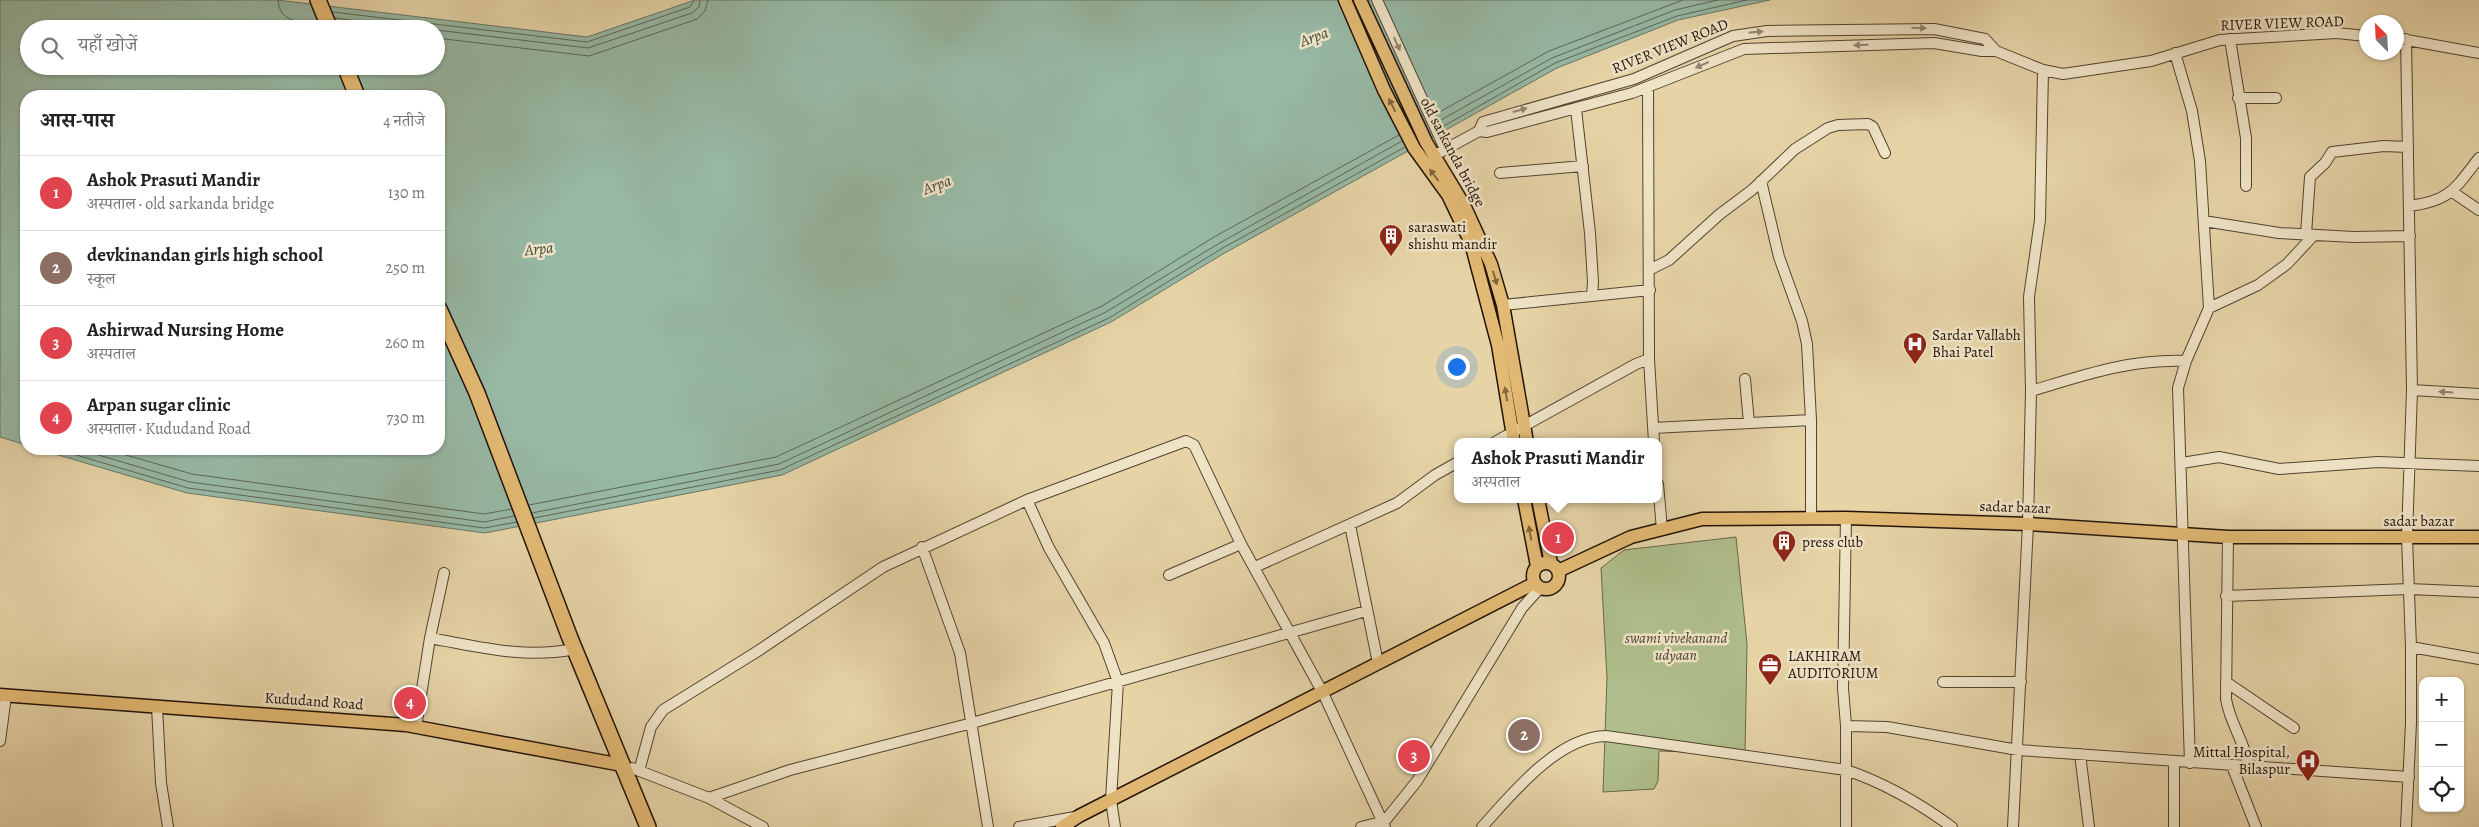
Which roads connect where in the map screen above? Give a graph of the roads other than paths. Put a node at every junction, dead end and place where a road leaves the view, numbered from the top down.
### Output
1 (318, 0) edge
2 (1345, 0) edge
3 (1360, 0) edge
4 (1377, 0) edge
5 (326, 20) edge
6 (2359, 36) edge
7 (2230, 39) junction
8 (2404, 40) edge
9 (1996, 51) junction
10 (2175, 53) junction
11 (2479, 53) edge
12 (2402, 60) edge
13 (2043, 70) junction
14 (349, 75) edge
15 (1648, 88) junction
16 (355, 90) edge
17 (2238, 98) junction
18 (2276, 98) dead end
19 (1576, 109) junction
20 (1479, 130) junction
21 (2408, 147) junction
22 (1440, 152) junction
23 (1885, 153) dead end
24 (2479, 158) edge
25 (1583, 166) junction
26 (1500, 174) dead end
27 (1761, 181) junction
28 (2246, 186) dead end
29 (2451, 192) junction
30 (2409, 206) junction
31 (2479, 210) edge
32 (2204, 221) junction
33 (2310, 234) junction
34 (2410, 236) junction
35 (1649, 270) junction
36 (1650, 290) junction
37 (1592, 295) junction
38 (1503, 304) junction
39 (2209, 308) junction
40 (445, 322) edge
41 (1649, 360) junction
42 (2186, 361) junction
43 (1745, 379) dead end
44 (2412, 390) junction
45 (2031, 391) junction
46 (2479, 394) edge
47 (1811, 420) junction
48 (1524, 424) junction
49 (1749, 424) junction
50 (1653, 428) junction
51 (1513, 437) edge
52 (1526, 438) edge
53 (1654, 438) edge
54 (2410, 463) junction
55 (1454, 464) edge
56 (2182, 464) junction
57 (2479, 466) edge
58 (1027, 500) junction
59 (1525, 503) edge
60 (1539, 503) edge
61 (1660, 503) edge
62 (1811, 518) junction
63 (1846, 518) junction
64 (2028, 524) junction
65 (1350, 525) junction
66 (1662, 529) junction
67 (2182, 534) junction
68 (2228, 537) junction
69 (2407, 537) junction
70 (2479, 537) edge
71 (1240, 544) junction
72 (922, 547) junction
73 (1537, 566) junction
74 (1255, 567) junction
75 (1555, 567) junction
76 (444, 573) dead end
77 (1169, 575) dead end
78 (1538, 585) junction
79 (2409, 589) junction
80 (2479, 592) edge
81 (2226, 596) junction
82 (1366, 611) junction
83 (1291, 634) junction
84 (430, 638) junction
85 (572, 644) junction
86 (2411, 647) junction
87 (2479, 658) edge
88 (1378, 663) junction
89 (1118, 682) junction
90 (1944, 682) dead end
91 (2021, 682) junction
92 (2226, 682) junction
93 (1323, 694) junction
94 (3, 696) edge
95 (157, 706) junction
96 (972, 723) junction
97 (1846, 726) junction
98 (416, 727) junction
99 (2294, 728) dead end
100 (0, 741) edge
101 (2018, 750) junction
102 (2080, 754) junction
103 (2174, 762) junction
104 (2190, 763) junction
105 (622, 765) junction
106 (2232, 766) junction
107 (2249, 767) junction
108 (1846, 770) junction
109 (638, 771) junction
110 (2410, 777) junction
111 (709, 798) junction
112 (1111, 800) junction
113 (1079, 816) junction
114 (1382, 826) edge
115 (168, 827) edge
116 (648, 827) edge
117 (764, 827) edge
118 (988, 827) edge
119 (1019, 827) edge
120 (1062, 827) edge
121 (1116, 827) edge
122 (1361, 827) edge
123 (1482, 827) edge
124 (1846, 827) edge
125 (1952, 827) edge
126 (2013, 827) edge
127 (2088, 827) edge
128 (2174, 827) edge
129 (2256, 827) edge
130 (2406, 827) edge

1 - 5 highway
51 -> 2 main road
3 - 22 main road, old sarkanda bridge
4 -> 22 street
6 - 7 street, RIVER VIEW ROAD
7 - 10 street, RIVER VIEW ROAD
7 - 17 street
8 - 11 street
9 - 13 street, RIVER VIEW ROAD
9 -> 15 street, RIVER VIEW ROAD
20 -> 9 street, RIVER VIEW ROAD
10 - 13 street, RIVER VIEW ROAD
10 - 32 street
12 - 21 street
13 - 45 street
14 - 16 highway
15 - 19 street, RIVER VIEW ROAD
15 - 35 street
17 - 18 street
17 - 28 street
19 - 20 street, RIVER VIEW ROAD
19 - 25 street
20 - 22 street, RIVER VIEW ROAD
21 - 30 street
21 - 33 street
22 -> 38 main road, old sarkanda bridge
23 - 27 street
24 - 29 street
25 - 26 street
25 - 37 street
27 - 35 street
27 - 47 street
29 - 30 street
29 - 31 street
30 - 34 street
32 - 33 street
32 - 39 street
33 - 34 street
33 - 39 street
34 - 44 street
35 - 36 street
36 - 37 street
36 - 41 street
37 - 38 street
38 - 48 main road, old sarkanda bridge
39 - 42 street
40 - 85 highway
41 - 48 street
41 - 50 street
42 - 45 street
42 - 56 street
43 - 49 street
46 -> 44 street
44 - 54 street
45 - 64 street
47 - 49 street
47 - 62 street
48 - 51 street
48 - 52 main road, old sarkanda bridge
49 - 50 street
50 - 53 street
54 - 56 street
54 - 57 street
54 - 69 street
55 - 65 street
56 - 67 street
58 - 71 street
58 - 72 street
58 - 89 street
73 -> 59 main road
60 - 75 main road
61 - 66 street
62 - 63 main road, sadar bazar
62 - 66 main road, sadar bazar
63 - 64 main road, sadar bazar
63 - 97 street
64 - 67 main road, sadar bazar
64 - 91 street
65 - 74 street
65 - 82 street
66 - 75 main road, sadar bazar
67 - 68 main road, sadar bazar
67 - 104 street
68 - 69 main road, sadar bazar
68 - 81 street
69 - 70 main road, sadar bazar
69 - 79 street
71 - 74 street
71 - 77 street
72 - 96 street
72 - 109 street
73 - 75 main road
73 - 78 main road
74 - 83 street
75 - 78 main road
76 - 84 street
78 - 88 main road
78 - 114 street
79 - 80 street
79 - 81 street
79 - 86 street
81 - 92 street
82 - 83 street
82 - 88 street
83 - 89 street
83 - 93 street
84 - 85 street
84 - 98 street
85 - 105 highway
86 - 87 street
86 - 110 street
88 - 93 main road
89 - 96 street
89 - 112 street
90 - 91 street
91 - 101 street
92 - 99 street
92 - 107 street
93 - 112 main road
93 - 114 street
94 - 95 main road, Kududand Road
94 - 100 street
95 - 98 main road, Kududand Road
95 - 115 street
96 - 111 street
96 - 118 street
97 - 101 street
97 - 108 street
98 - 105 main road, Kududand Road
101 - 102 street
101 - 126 street
102 - 103 street
102 - 127 street
103 - 104 street
103 - 128 street
104 - 106 street
105 - 109 street
105 - 116 highway
106 - 107 street
106 - 129 street
107 - 110 street
108 - 123 street
108 - 124 street
108 - 125 street
109 - 111 street
110 - 130 street
111 - 117 street
112 - 113 main road
112 - 121 street
113 - 119 street
113 - 120 main road
114 - 122 street

